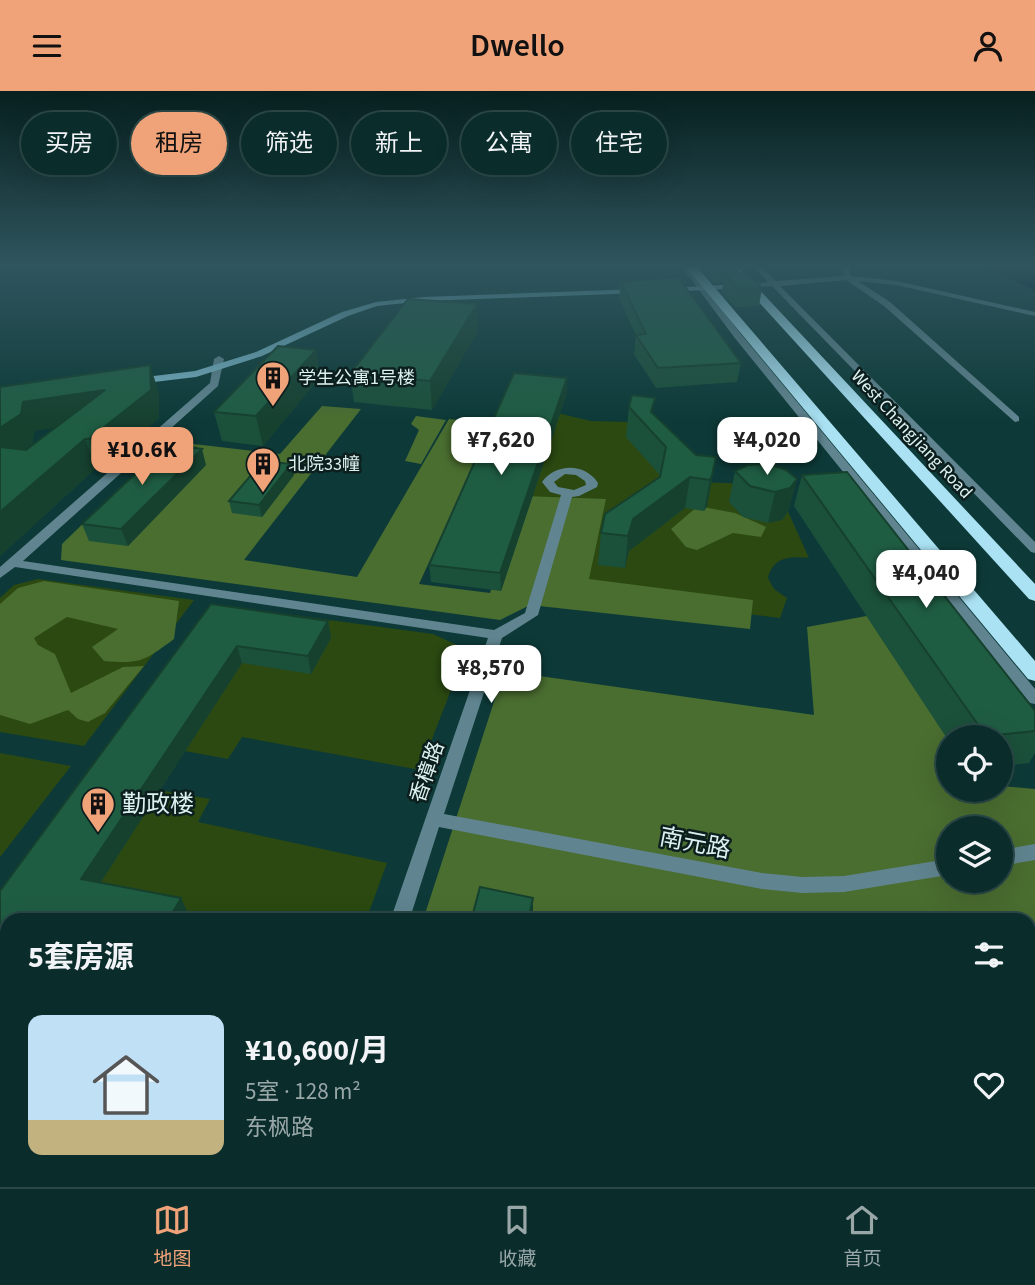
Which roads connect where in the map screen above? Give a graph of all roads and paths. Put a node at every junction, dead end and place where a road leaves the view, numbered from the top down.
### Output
1 (336, 318) edge
2 (729, 318) edge
3 (731, 318) edge
4 (779, 318) edge
5 (807, 318) edge
6 (903, 318) edge
7 (219, 363) junction
8 (122, 376) edge
9 (131, 382) edge
10 (1015, 419) dead end
11 (567, 494) dead end
12 (1035, 549) edge
13 (13, 563) junction
14 (0, 574) edge
15 (1035, 595) edge
16 (496, 635) junction
17 (1035, 674) edge
18 (1035, 699) edge
19 (433, 820) junction
20 (1035, 852) edge
21 (1013, 856) edge
22 (936, 869) edge
23 (402, 913) edge

1 - 7 main road
2 - 18 street
3 - 17 highway
4 - 15 highway, West Changjiang Road
5 - 12 street
6 - 10 street
7 - 8 main road
7 - 9 main road
7 - 13 street
11 - 16 street
13 - 14 street
13 - 16 street
16 - 19 street, 香樟路
19 - 22 street, 南元路
19 - 23 street, 香樟路
20 - 21 street

